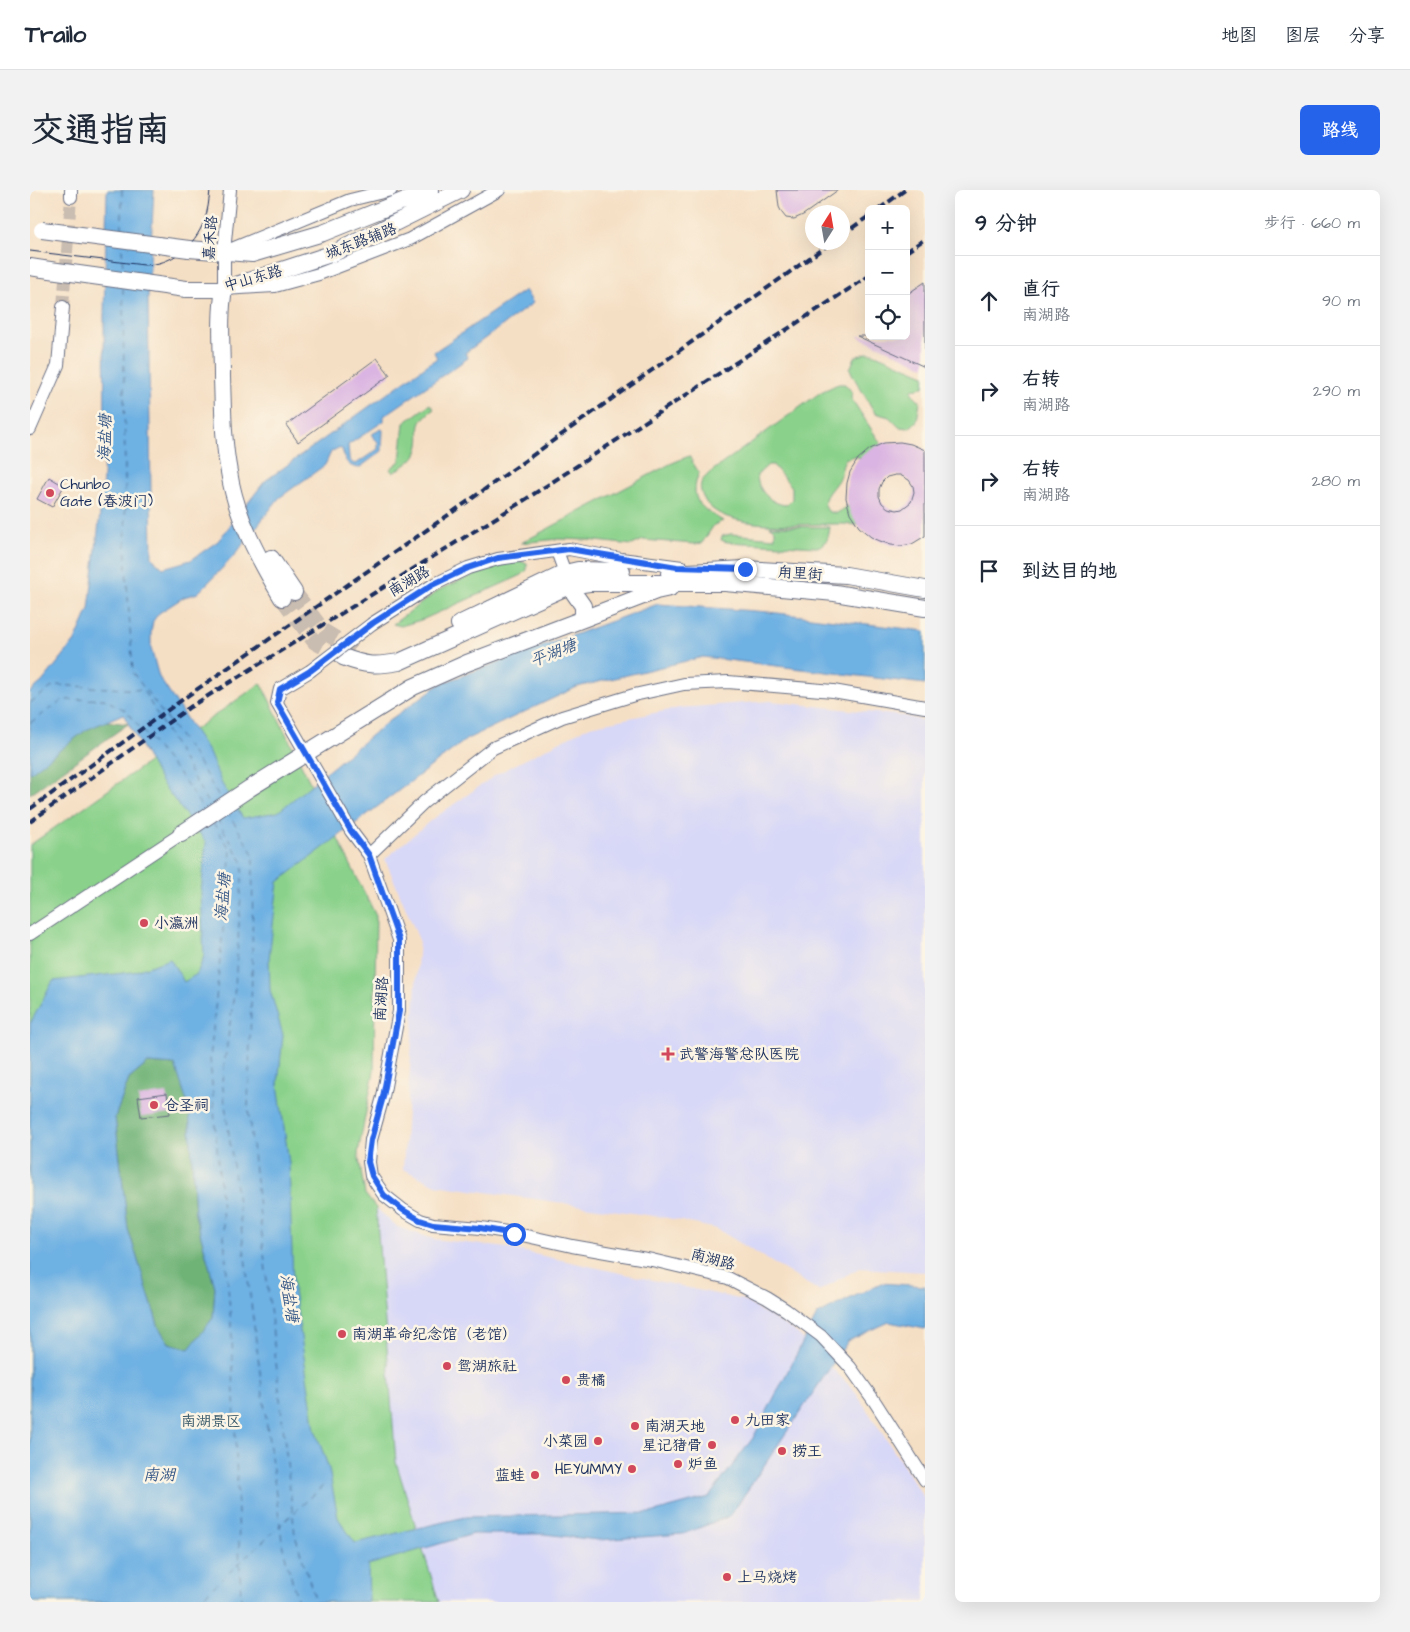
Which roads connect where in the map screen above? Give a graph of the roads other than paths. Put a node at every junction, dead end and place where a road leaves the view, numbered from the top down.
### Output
1 (230, 190) edge
2 (391, 190) edge
3 (430, 190) edge
4 (461, 190) edge
5 (499, 190) edge
6 (36, 230) edge
7 (224, 252) junction
8 (36, 268) edge
9 (224, 289) junction
10 (63, 307) tunnel mouth
11 (30, 429) edge
12 (558, 551) junction
13 (745, 569) junction
14 (563, 579) junction
15 (694, 583) junction
16 (925, 589) edge
17 (288, 595) tunnel mouth
18 (925, 608) edge
19 (583, 618) junction
20 (348, 654) tunnel mouth
21 (925, 707) edge
22 (306, 754) junction
23 (181, 834) joint
24 (369, 855) junction
25 (30, 934) edge
26 (925, 1480) edge

1 - 7 street, 嘉禾路
2 - 7 street
3 - 7 main road, 中山东路
4 - 9 main road, 中山东路
5 - 9 street, 城东路辅路
6 - 7 main road, 中山东路, bridge
7 - 9 street, 嘉禾路
8 - 9 main road, 中山东路, bridge
9 - 17 main road
10 - 11 street
12 - 13 street, 南湖路
12 - 14 street
12 - 22 street, 南湖路, bridge
13 - 14 main road, 甪里街
13 - 16 main road, 甪里街
14 - 15 main road
14 - 19 main road
14 - 20 main road
15 - 18 main road, 甪里街
15 - 19 main road
19 - 22 main road
21 - 24 street
22 - 23 main road
22 - 24 street, 南湖路
23 - 25 street
24 - 26 street, 南湖路

